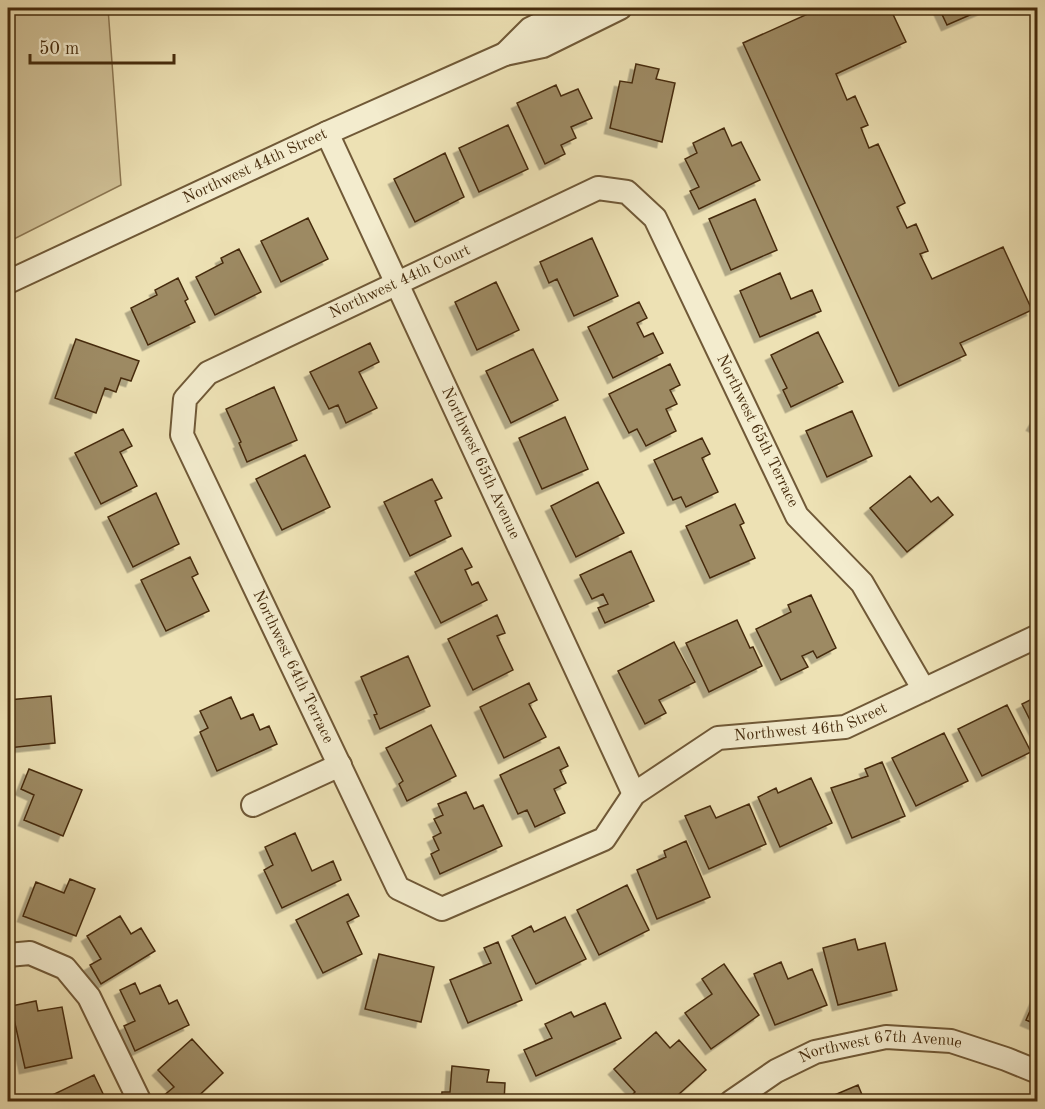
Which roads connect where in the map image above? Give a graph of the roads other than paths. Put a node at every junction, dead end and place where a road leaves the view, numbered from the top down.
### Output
1 (573, 8) edge
2 (620, 8) edge
3 (505, 54) junction
4 (327, 133) junction
5 (627, 192) joint
6 (8, 282) edge
7 (397, 284) junction
8 (185, 399) joint
9 (1038, 636) edge
10 (924, 690) junction
11 (340, 765) junction
12 (634, 794) junction
13 (253, 805) dead end
14 (442, 909) joint
15 (8, 955) edge
16 (1038, 1072) edge
17 (140, 1101) edge
18 (731, 1101) edge

1 - 3 street, Northwest 44th Street
2 - 3 street, Northwest 44th Street
3 - 4 street, Northwest 44th Street
4 - 6 street, Northwest 44th Street
4 - 7 street, Northwest 65th Avenue
5 - 7 street, Northwest 44th Court
5 - 10 street, Northwest 65th Terrace
7 - 8 street, Northwest 44th Court
7 - 12 street, Northwest 65th Avenue
8 - 11 street, Northwest 64th Terrace
9 - 10 street, Northwest 46th Street
10 - 12 street, Northwest 46th Street
11 - 13 street
11 - 14 street, Northwest 64th Terrace
12 - 14 street, Northwest 46th Street
15 - 17 street
16 - 18 street, Northwest 67th Avenue

